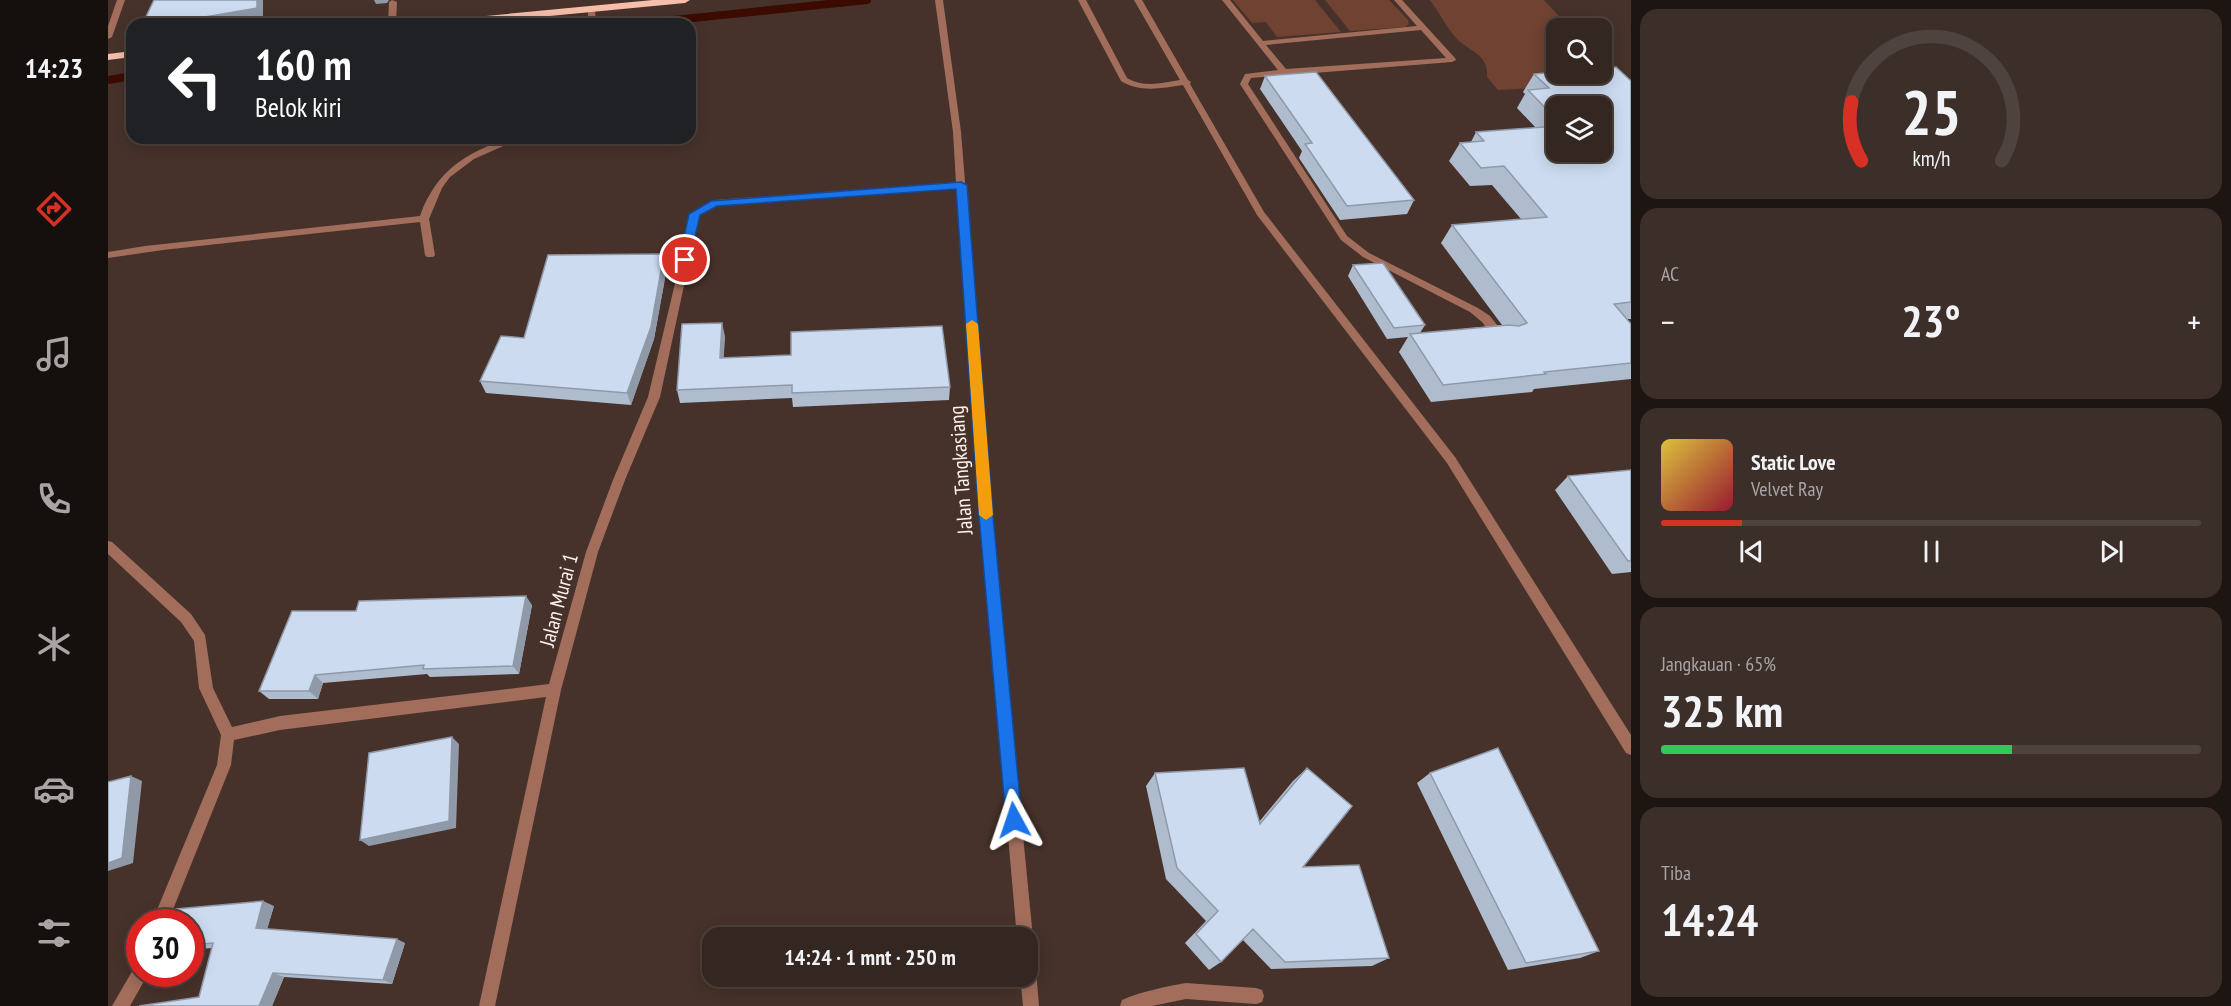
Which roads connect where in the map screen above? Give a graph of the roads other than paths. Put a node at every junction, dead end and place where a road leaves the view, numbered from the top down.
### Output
1 (121, 0) edge
2 (685, 0) edge
3 (939, 0) edge
4 (1082, 0) edge
5 (1138, 0) edge
6 (1226, 0) edge
7 (1398, 0) edge
8 (393, 2) dead end
9 (591, 10) junction
10 (392, 18) edge
11 (501, 18) edge
12 (592, 18) edge
13 (1423, 28) junction
14 (108, 37) edge
15 (1261, 43) junction
16 (126, 55) edge
17 (108, 57) edge
18 (1284, 72) junction
19 (1187, 82) junction
20 (500, 144) edge
21 (961, 185) junction
22 (424, 219) junction
23 (108, 255) edge
24 (430, 255) dead end
25 (1502, 339) edge
26 (108, 546) edge
27 (554, 690) junction
28 (228, 735) junction
29 (1631, 748) edge
30 (165, 909) edge
31 (1024, 927) edge
32 (132, 987) edge
33 (1029, 987) edge
34 (1256, 996) dead end
35 (120, 1006) edge
36 (487, 1006) edge
37 (1031, 1006) edge
38 (1128, 1006) edge

1 - 14 street
2 - 9 highway
3 - 21 street, Jalan Tangkasiang
4 - 19 street
5 - 19 street
6 - 15 street
7 - 13 street
8 - 10 street
9 - 11 highway
9 - 12 street
13 - 15 street
13 - 18 street
15 - 18 street
16 - 17 highway
18 - 25 street
19 - 29 street
20 - 22 street
21 - 27 street, Jalan Murai 1
21 - 31 street, Jalan Tangkasiang
22 - 23 street
22 - 24 street
26 - 28 street
27 - 28 street
27 - 36 street, Jalan Murai 1
28 - 30 street
32 - 35 street
33 - 37 street
34 - 38 street

